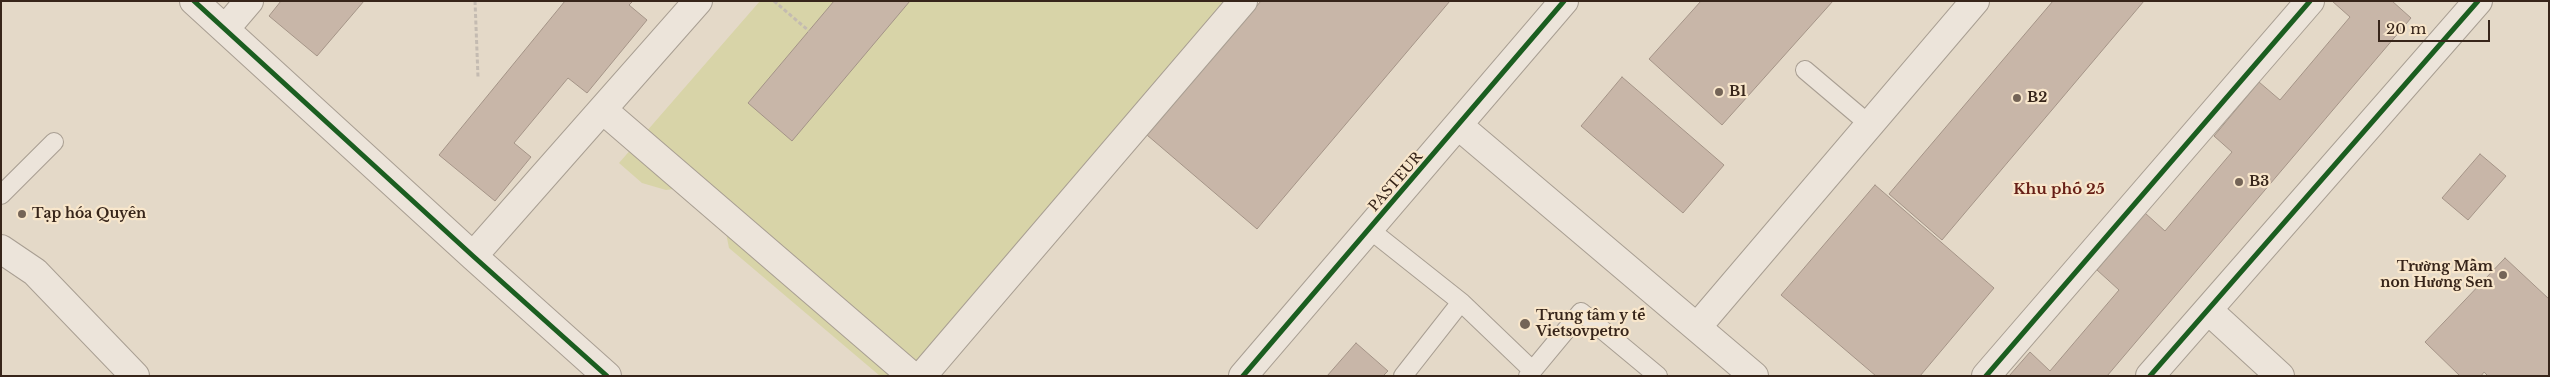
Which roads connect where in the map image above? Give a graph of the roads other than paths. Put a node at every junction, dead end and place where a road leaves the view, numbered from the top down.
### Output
1 (194, 1) edge
2 (248, 1) edge
3 (698, 1) edge
4 (1243, 1) edge
5 (1564, 1) edge
6 (1975, 1) edge
7 (2310, 1) edge
8 (2478, 1) edge
9 (226, 28) junction
10 (1805, 70) dead end
11 (602, 110) junction
12 (1870, 125) junction
13 (1459, 126) junction
14 (54, 142) dead end
15 (1, 195) edge
16 (1369, 229) junction
17 (1, 249) edge
18 (473, 256) junction
19 (1461, 302) junction
20 (2208, 310) junction
21 (1698, 326) junction
22 (1530, 373) edge
23 (135, 376) edge
24 (608, 376) edge
25 (912, 376) edge
26 (922, 376) edge
27 (1243, 376) edge
28 (1402, 376) edge
29 (1658, 376) edge
30 (1754, 376) edge
31 (1986, 376) edge
32 (2150, 376) edge
33 (2280, 376) edge

1 - 9 street
2 - 9 street
3 - 11 street
4 - 26 street
5 - 13 street, PASTEUR
6 - 12 street
7 - 31 street
8 - 20 street
9 - 18 street
10 - 12 lane
11 - 18 street
11 - 25 street
12 - 21 street
13 - 16 street, PASTEUR
13 - 21 street
14 - 15 lane
16 - 19 lane
16 - 27 street, PASTEUR
17 - 23 street
18 - 24 street
19 - 22 lane
19 - 28 lane
20 - 32 street
20 - 33 street
21 - 30 street
22 - 29 lane

